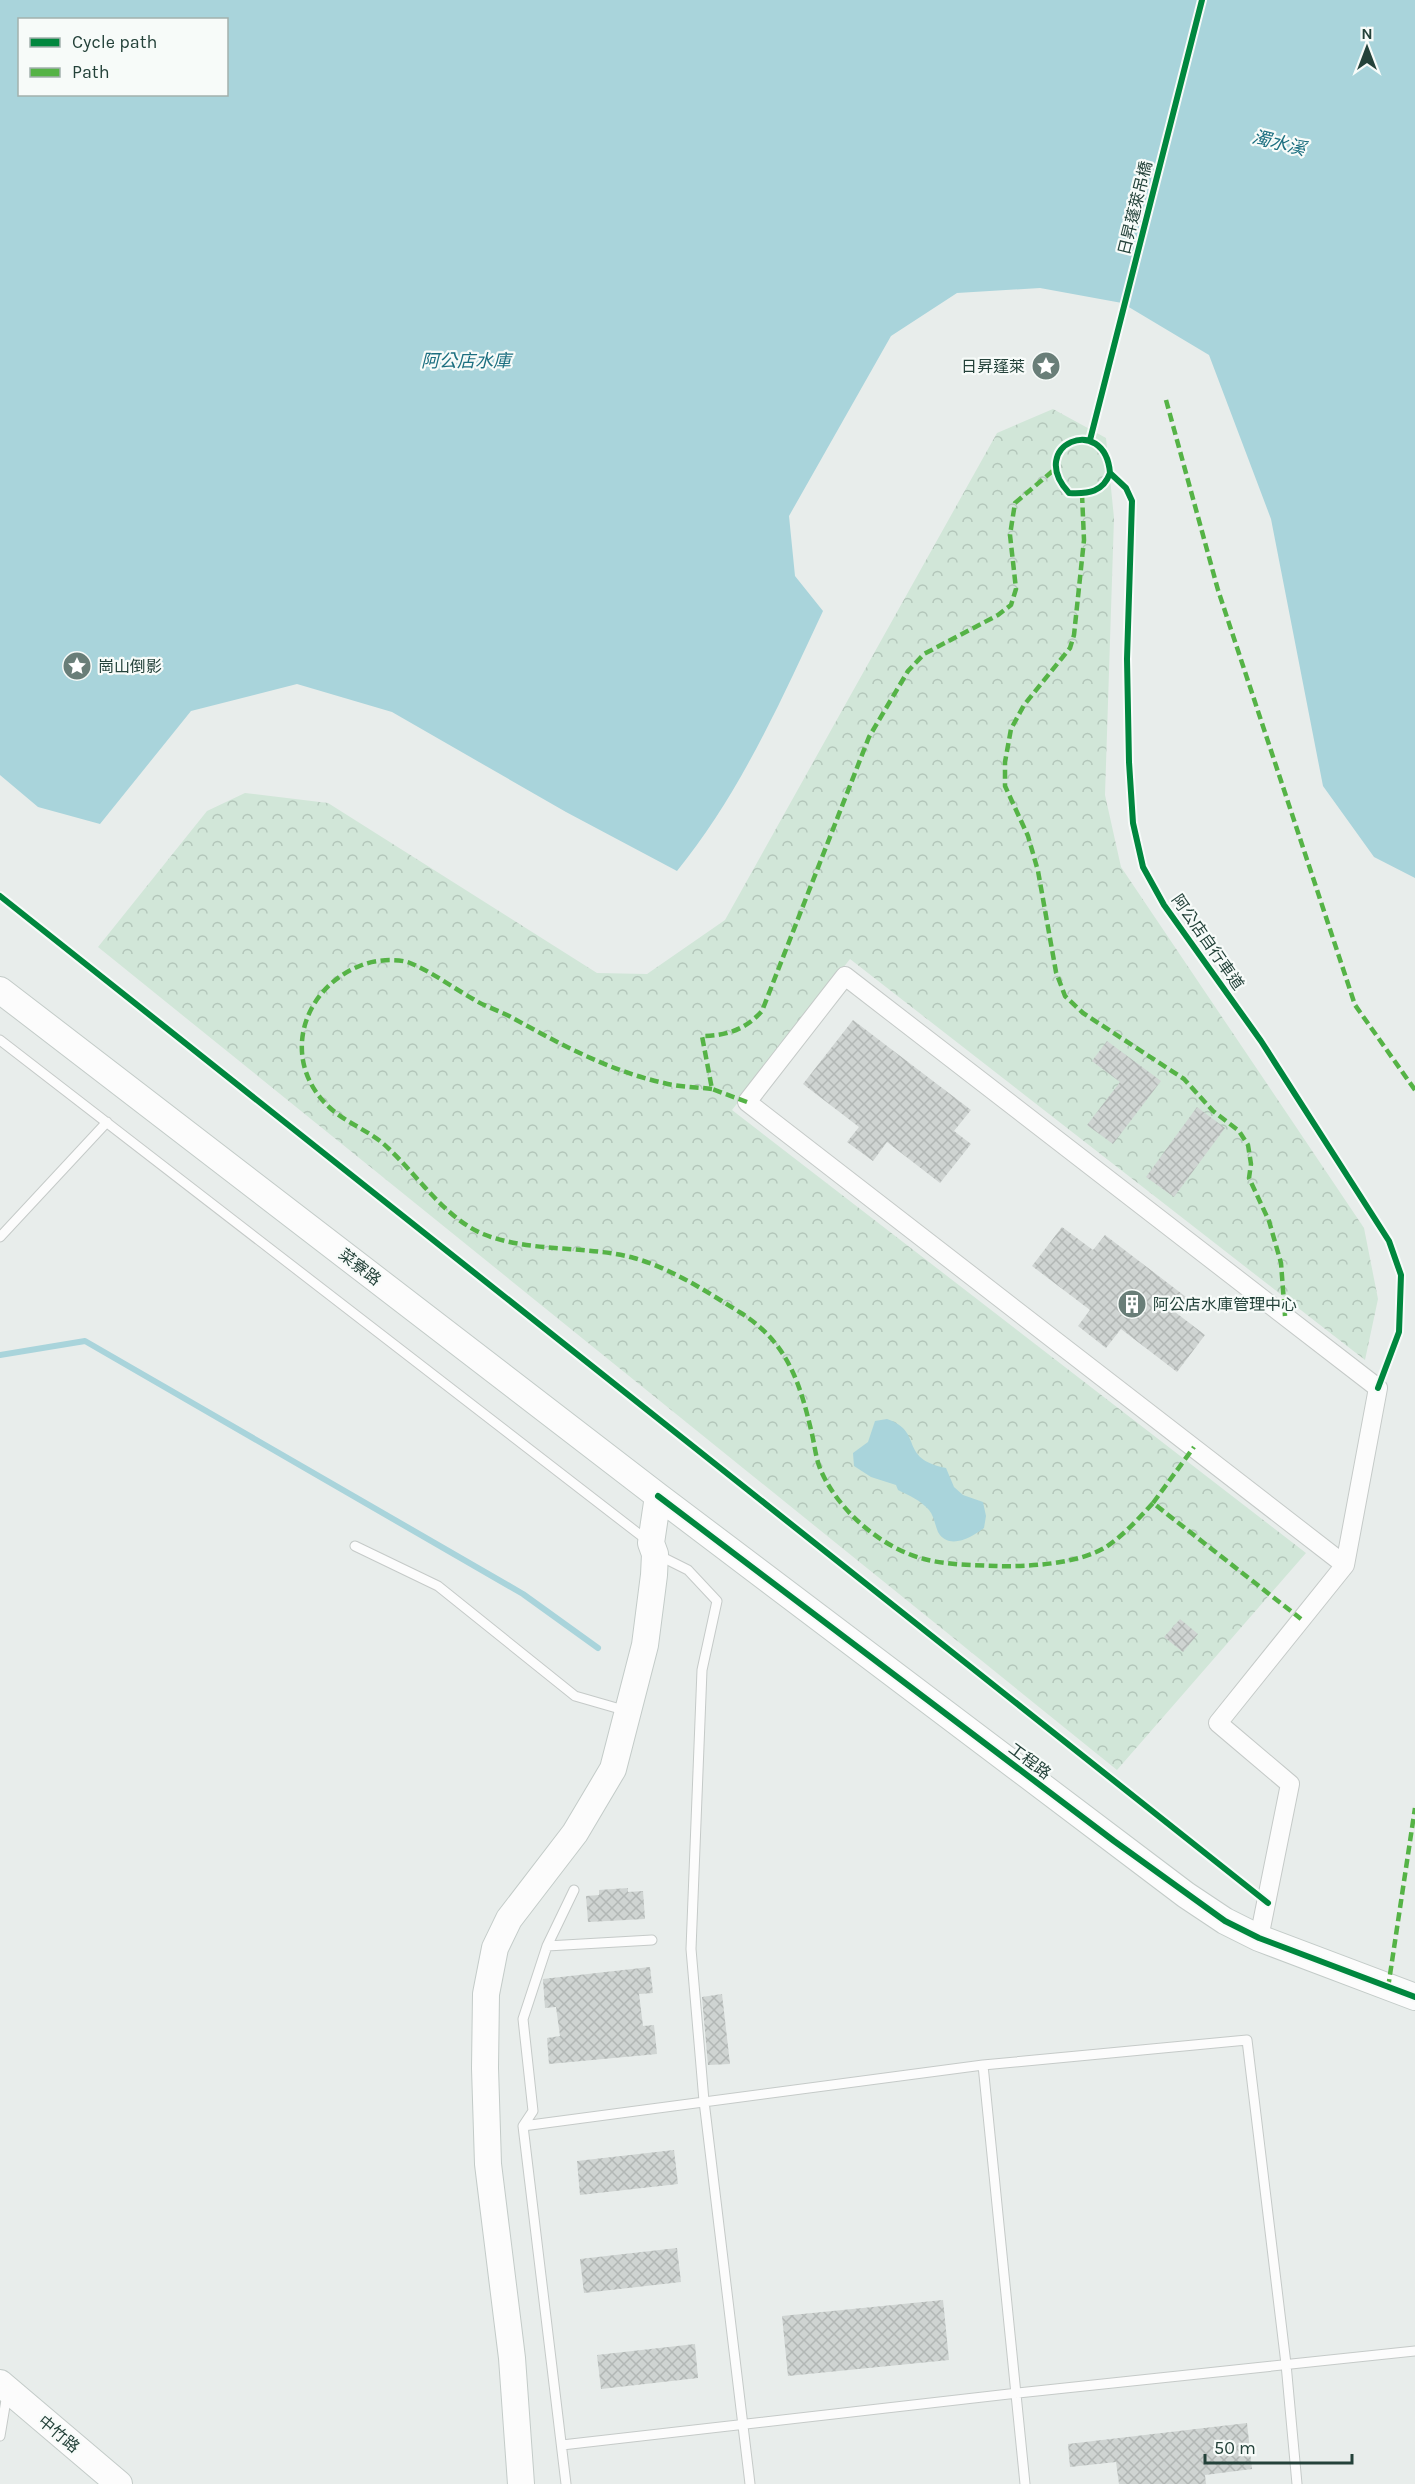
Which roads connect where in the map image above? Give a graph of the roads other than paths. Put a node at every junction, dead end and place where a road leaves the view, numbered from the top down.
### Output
1 (0, 990) edge
2 (0, 1040) edge
3 (107, 1122) junction
4 (0, 1237) edge
5 (657, 1496) junction
6 (355, 1546) dead end
7 (653, 1557) junction
8 (1345, 1565) junction
9 (629, 1712) junction
10 (574, 1890) dead end
11 (1259, 1938) junction
12 (652, 1940) dead end
13 (546, 1946) junction
14 (1415, 1997) edge
15 (983, 2065) junction
16 (704, 2101) junction
17 (523, 2126) junction
18 (1415, 2351) edge
19 (1286, 2364) junction
20 (4, 2386) edge
21 (1018, 2392) junction
22 (742, 2424) junction
23 (0, 2436) edge
24 (562, 2445) junction
25 (119, 2484) edge
26 (522, 2484) edge
27 (566, 2484) edge
28 (750, 2484) edge
29 (1025, 2484) edge
30 (1297, 2484) edge

1 - 5 street, 菜寮路
2 - 3 lane
3 - 4 lane
3 - 7 lane
5 - 7 street
5 - 11 street, 工程路
6 - 9 lane
7 - 9 street
7 - 16 lane
8 - 8 street
8 - 11 street
9 - 26 street
10 - 13 lane
11 - 14 street, 工程路
12 - 13 lane
13 - 17 lane
15 - 16 lane
15 - 19 lane
15 - 21 lane
16 - 17 lane
16 - 22 lane
17 - 24 lane
18 - 19 lane
19 - 21 lane
19 - 30 lane
20 - 23 lane
20 - 25 street, 中竹路
21 - 22 lane
21 - 29 lane
22 - 24 lane
22 - 28 lane
24 - 27 lane

